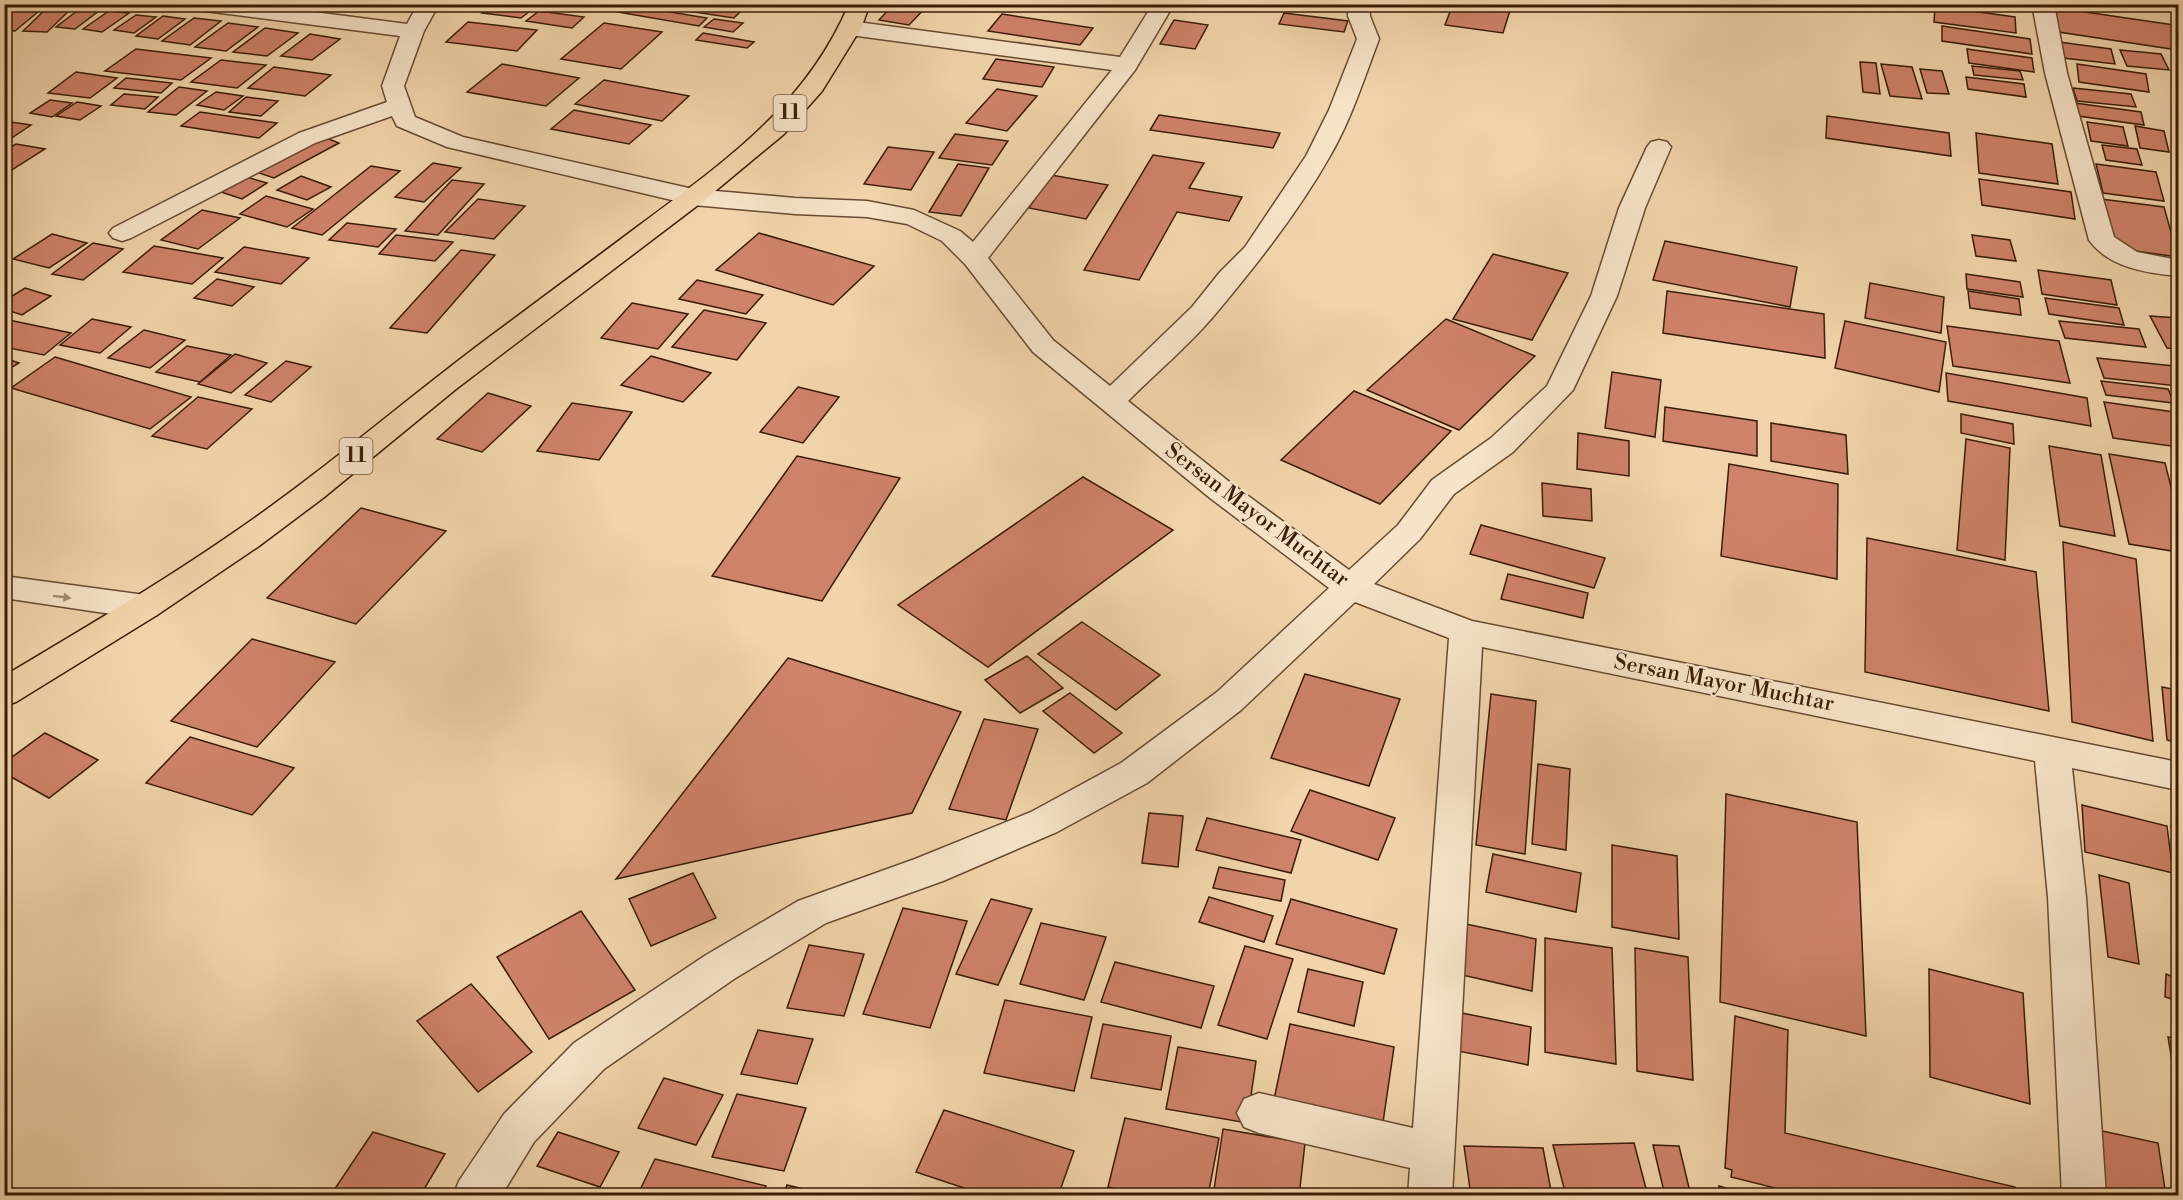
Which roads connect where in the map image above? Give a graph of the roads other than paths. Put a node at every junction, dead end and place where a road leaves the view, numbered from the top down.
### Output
1 (197, 4) edge
2 (429, 4) edge
3 (860, 4) edge
4 (1164, 4) edge
5 (1358, 4) edge
6 (2043, 4) edge
7 (850, 28) junction
8 (413, 31) junction
9 (1127, 65) junction
10 (398, 106) junction
11 (1659, 147) dead end
12 (693, 197) junction
13 (122, 233) dead end
14 (974, 258) junction
15 (2178, 268) edge
16 (1110, 402) junction
17 (1350, 587) junction
18 (12, 595) edge
19 (145, 607) junction
20 (1466, 632) junction
21 (4, 693) edge
22 (2052, 750) junction
23 (2178, 776) edge
24 (1259, 1113) dead end
25 (1433, 1153) junction
26 (475, 1196) edge
27 (1430, 1196) edge
28 (2084, 1196) edge

1 - 8 street
2 - 8 street
3 - 7 highway, 11
4 - 9 street
5 - 16 street
6 - 15 street
7 - 9 street
7 - 12 highway, 11
8 - 10 street
9 - 14 street
10 - 12 street, Sersan Mayor Muchtar
10 - 13 street
11 - 17 street
12 - 14 street, Sersan Mayor Muchtar
12 - 19 highway, 11
14 - 16 street, Sersan Mayor Muchtar
16 - 17 street, Sersan Mayor Muchtar
17 - 20 street, Sersan Mayor Muchtar
17 - 26 street
18 -> 19 street
19 - 21 highway, 11
20 - 22 street, Sersan Mayor Muchtar
20 - 25 street
22 - 23 street, Sersan Mayor Muchtar
22 - 28 street
24 - 25 street
25 - 27 street

